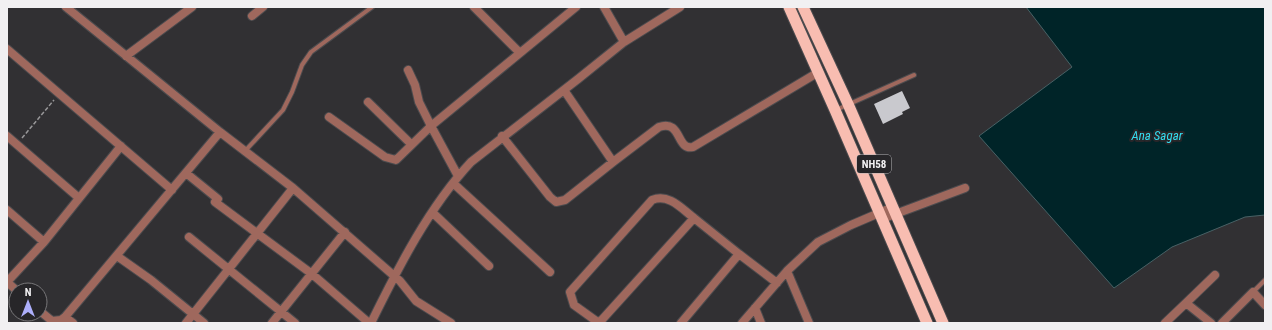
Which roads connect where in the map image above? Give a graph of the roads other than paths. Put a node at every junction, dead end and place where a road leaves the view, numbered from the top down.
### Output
1 (66, 7) edge
2 (192, 7) edge
3 (263, 7) edge
4 (372, 7) edge
5 (474, 7) edge
6 (576, 7) edge
7 (604, 7) edge
8 (680, 7) edge
9 (789, 7) edge
10 (803, 7) edge
11 (252, 16) dead end
12 (624, 42) junction
13 (520, 53) junction
14 (9, 54) edge
15 (126, 56) junction
16 (408, 70) dead end
17 (817, 72) junction
18 (914, 75) dead end
19 (564, 90) junction
20 (368, 102) dead end
21 (848, 104) junction
22 (835, 110) junction
23 (329, 117) dead end
24 (432, 126) junction
25 (220, 132) junction
26 (7, 136) edge
27 (502, 136) junction
28 (411, 144) junction
29 (121, 146) junction
30 (245, 152) junction
31 (613, 162) junction
32 (186, 173) junction
33 (455, 179) junction
34 (293, 188) junction
35 (965, 188) dead end
36 (172, 190) junction
37 (79, 198) junction
38 (7, 210) edge
39 (894, 211) junction
40 (433, 213) junction
41 (881, 216) junction
42 (694, 218) junction
43 (258, 232) junction
44 (345, 232) junction
45 (189, 237) dead end
46 (44, 242) junction
47 (739, 254) junction
48 (117, 256) junction
49 (489, 266) dead end
50 (228, 270) junction
51 (787, 271) junction
52 (550, 272) dead end
53 (312, 274) junction
54 (1215, 275) dead end
55 (394, 276) junction
56 (1265, 280) edge
57 (7, 282) edge
58 (776, 283) junction
59 (1253, 292) junction
60 (1186, 303) junction
61 (1265, 305) edge
62 (755, 308) junction
63 (281, 312) junction
64 (193, 314) junction
65 (65, 317) junction
66 (48, 318) edge
67 (73, 323) edge
68 (186, 323) edge
69 (204, 323) edge
70 (272, 323) edge
71 (295, 323) edge
72 (370, 323) edge
73 (450, 323) edge
74 (599, 323) edge
75 (681, 323) edge
76 (742, 323) edge
77 (761, 323) edge
78 (809, 323) edge
79 (927, 323) edge
80 (943, 323) edge
81 (1165, 323) edge
82 (1211, 323) edge
83 (1222, 323) edge

1 - 15 street
2 - 15 street
3 - 11 street
4 - 30 lane
5 - 13 street
6 - 13 street
7 - 12 street
8 - 12 street
9 - 17 highway, NH58
10 - 21 highway, NH58
12 - 19 street
13 - 24 street
14 - 29 street
15 - 25 street
16 - 24 street
17 - 22 highway, NH58
17 - 31 street
18 - 21 lane
19 - 27 street
19 - 31 street
20 - 28 street
21 - 22 lane
21 - 39 highway, NH58
22 - 41 highway, NH58
23 - 28 street
24 - 28 street
24 - 33 street
25 - 30 street
25 - 32 street
26 - 37 street
27 - 31 street
27 - 33 street
29 - 36 street
29 - 37 street
30 - 34 street
32 - 36 street
32 - 43 street
33 - 40 street
33 - 52 street
34 - 43 street
34 - 44 street
35 - 39 street
36 - 48 street
37 - 46 street
38 - 46 street
39 - 41 street
39 - 80 highway, NH58
40 - 49 street
40 - 55 street
41 - 51 street
41 - 79 highway, NH58
42 - 47 street
42 - 74 street
42 - 74 street
43 - 50 street
43 - 53 street
44 - 53 street
44 - 55 street
45 - 50 street
46 - 57 street
47 - 58 street
47 - 75 street
48 - 64 street
48 - 65 street
50 - 63 street
50 - 64 street
51 - 58 street
51 - 78 street
53 - 63 street
53 - 72 street
54 - 60 street
55 - 72 street
55 - 73 street
56 - 59 lane
58 - 62 street
59 - 61 street
59 - 83 street
60 - 81 street
60 - 82 street
62 - 76 street
62 - 77 street
63 - 70 street
63 - 71 street
64 - 68 street
64 - 69 street
65 - 66 street
65 - 67 street

